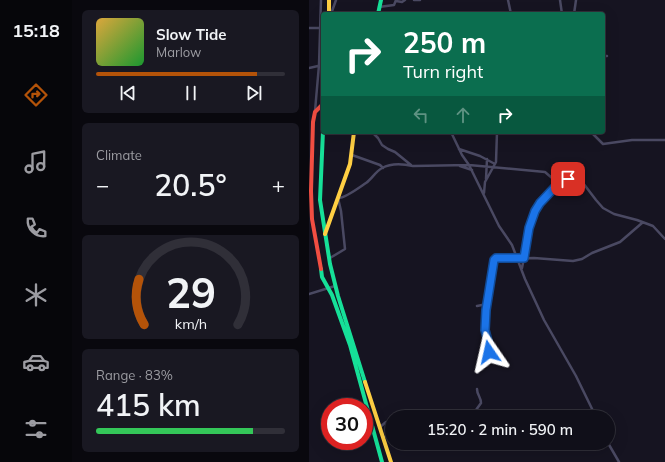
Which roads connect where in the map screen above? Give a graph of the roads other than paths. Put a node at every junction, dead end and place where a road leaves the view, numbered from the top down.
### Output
1 (321, 0) edge
2 (329, 0) edge
3 (336, 0) edge
4 (381, 0) edge
5 (396, 0) edge
6 (405, 0) edge
7 (414, 0) edge
8 (420, 0) edge
9 (508, 0) edge
10 (560, 0) edge
11 (576, 0) edge
12 (379, 7) junction
13 (329, 12) edge
14 (330, 12) edge
15 (378, 12) edge
16 (511, 12) edge
17 (562, 12) edge
18 (574, 12) edge
19 (319, 18) joint
20 (309, 28) edge
21 (319, 28) junction
22 (319, 65) junction
23 (309, 68) edge
24 (321, 106) edge
25 (315, 112) junction
26 (323, 134) edge
27 (354, 134) edge
28 (374, 134) edge
29 (452, 134) edge
30 (497, 134) edge
31 (593, 134) edge
32 (665, 140) edge
33 (311, 142) edge
34 (459, 148) junction
35 (352, 155) junction
36 (487, 159) junction
37 (457, 165) junction
38 (469, 165) junction
39 (494, 165) junction
40 (413, 166) junction
41 (487, 166) junction
42 (383, 168) junction
43 (472, 170) junction
44 (485, 182) junction
45 (557, 187) junction
46 (483, 194) junction
47 (338, 198) junction
48 (642, 222) junction
49 (325, 235) junction
50 (665, 239) edge
51 (329, 258) junction
52 (518, 258) junction
53 (524, 258) junction
54 (522, 268) junction
55 (335, 286) junction
56 (329, 288) junction
57 (309, 294) edge
58 (487, 304) junction
59 (477, 306) dead end
60 (489, 362) dead end
61 (477, 389) dead end
62 (476, 410) edge
63 (593, 410) edge
64 (385, 423) edge
65 (380, 427) junction
66 (383, 437) joint
67 (611, 450) edge
68 (382, 462) edge
69 (391, 462) edge
70 (619, 462) edge

1 - 19 street
2 - 13 street
3 - 14 street
4 - 12 street
5 - 6 street
5 - 12 street
7 - 8 street
9 - 16 street
10 - 17 street
11 - 18 street
12 - 15 street
19 - 21 street
20 - 21 street
21 - 22 street
22 - 23 street
22 - 25 street
24 - 25 street
25 - 33 street
26 - 49 street
27 - 35 street
28 - 40 street
29 - 34 street
30 - 39 street
31 - 32 street
33 - 56 street
34 - 36 street
34 - 38 street
35 - 42 street
35 - 47 street
36 - 39 street
36 - 41 street
37 - 38 street
37 - 40 street
37 - 43 street
38 - 41 street
38 - 43 street
39 - 41 street
39 - 44 street
39 - 45 street
40 - 42 street
41 - 44 street
42 - 47 street
43 - 46 street
44 - 46 street
45 - 48 street
45 - 53 street
46 - 52 street
47 - 49 street
47 - 51 street
48 - 50 street
48 - 53 street
49 - 51 street
51 - 55 street
52 - 53 street
52 - 54 street
52 - 58 street
53 - 54 street
54 - 63 street
55 - 56 street
55 - 65 street
56 - 57 street
56 - 68 street
58 - 59 street
58 - 60 street
61 - 62 street
64 - 65 street
65 - 66 street
66 - 69 street
67 - 70 street

